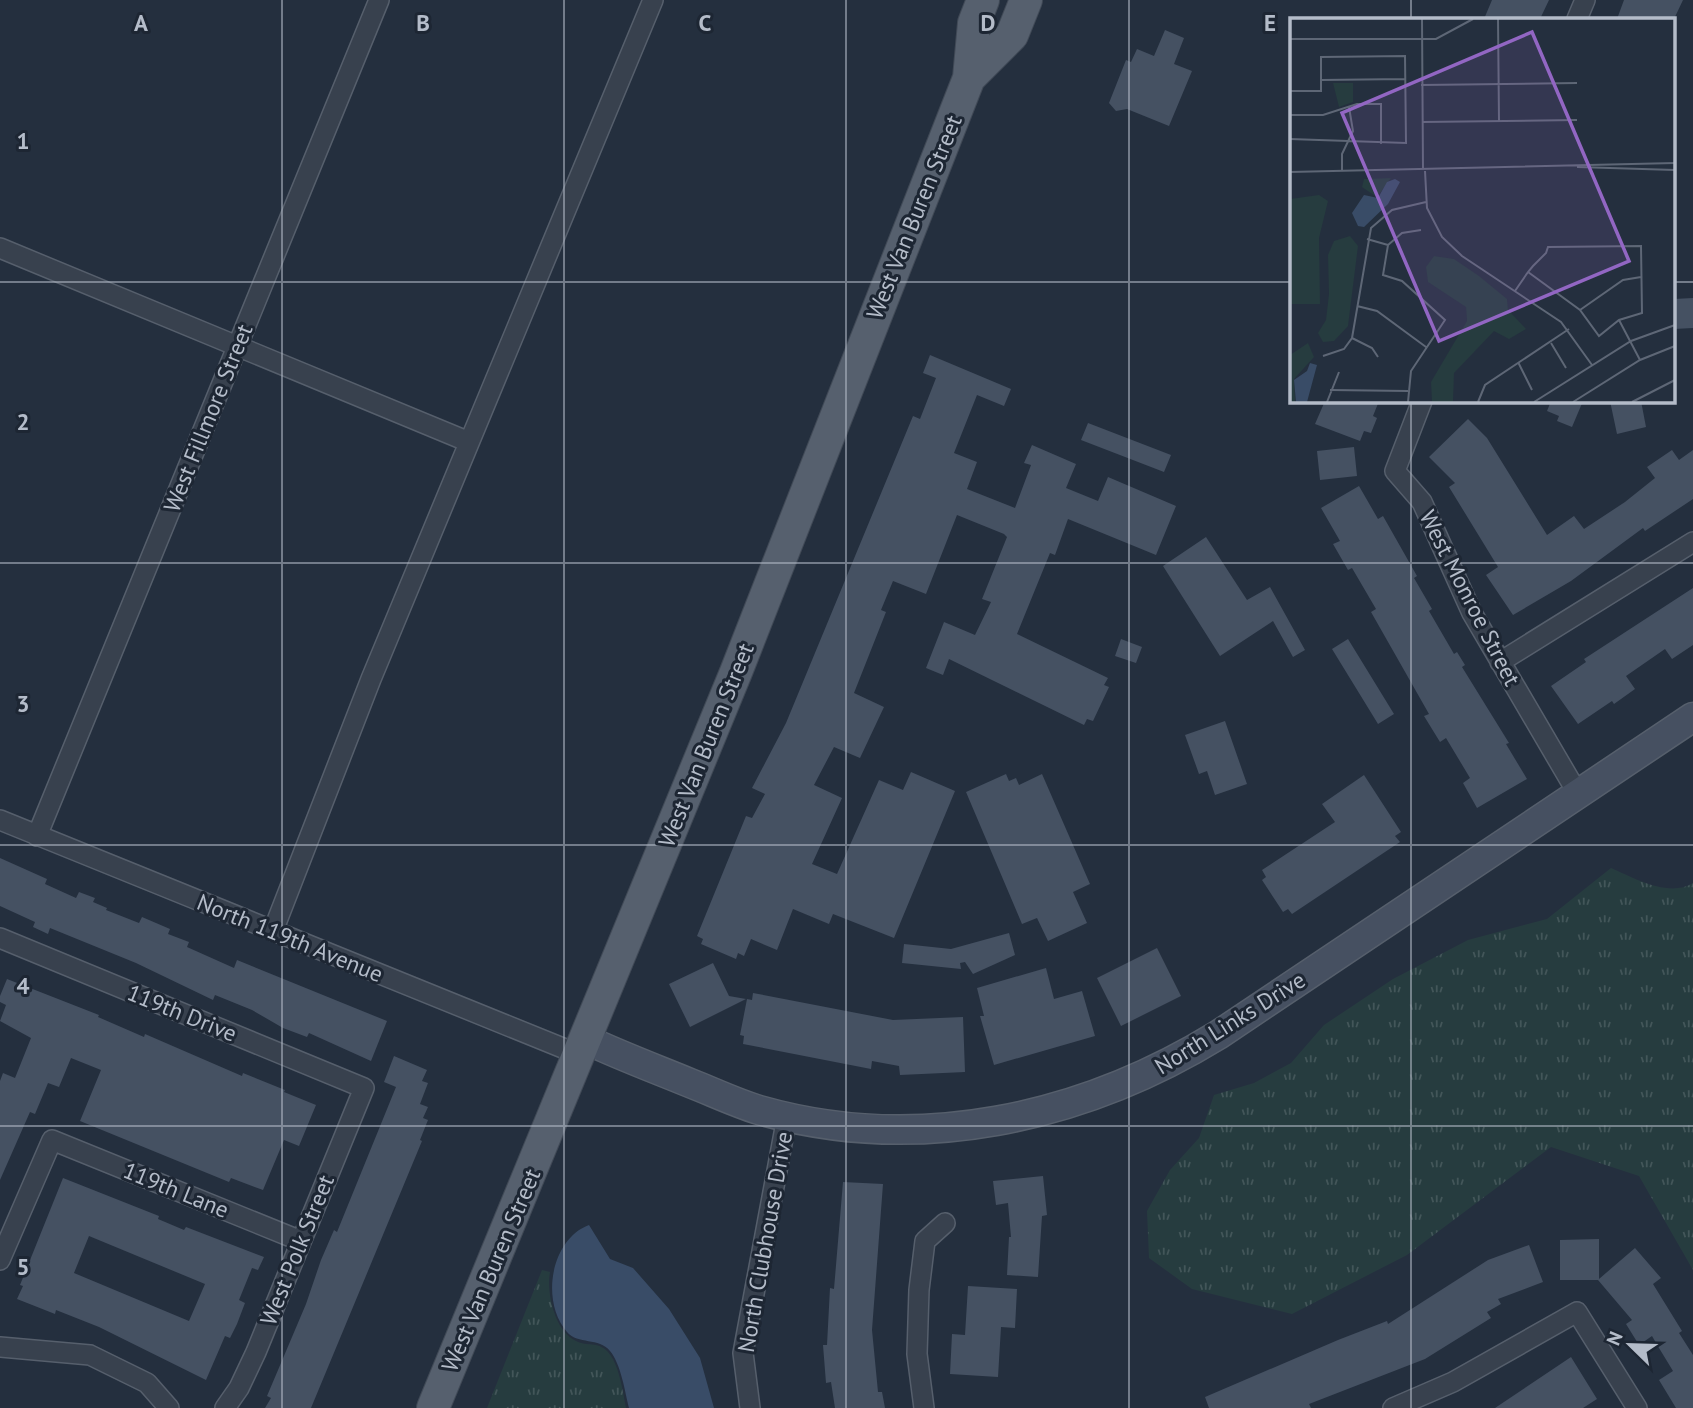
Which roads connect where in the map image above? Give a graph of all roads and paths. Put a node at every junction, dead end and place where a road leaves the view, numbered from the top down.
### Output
1 (379, 0) edge
2 (653, 0) edge
3 (983, 0) edge
4 (1026, 0) edge
5 (1585, 0) edge
6 (1577, 18) edge
7 (969, 78) junction
8 (0, 248) edge
9 (238, 346) junction
10 (1422, 402) edge
11 (469, 442) junction
12 (1693, 542) edge
13 (1500, 662) junction
14 (1693, 717) edge
15 (1578, 794) junction
16 (0, 820) edge
17 (37, 836) junction
18 (273, 931) junction
19 (0, 938) edge
20 (584, 1048) junction
21 (364, 1088) joint
22 (787, 1117) junction
23 (945, 1223) dead end
24 (301, 1241) junction
25 (0, 1260) edge
26 (0, 1347) edge
27 (169, 1408) edge
28 (225, 1408) edge
29 (433, 1408) edge
30 (750, 1408) edge
31 (924, 1408) edge
32 (1393, 1408) edge
33 (1637, 1408) edge

1 - 9 street, West Fillmore Street
2 - 11 street
3 - 7 main road, West Van Buren Street
4 - 7 main road, West Van Buren Street
5 - 6 street
7 - 20 main road, West Van Buren Street
8 - 9 street
9 - 11 street
9 - 17 street, West Fillmore Street
10 - 13 street, West Monroe Street
11 - 18 street
12 - 13 street
13 - 15 street, West Monroe Street
14 - 15 street, North Links Drive
15 - 22 street, North Links Drive
16 - 17 street, North 119th Avenue
17 - 18 street, North 119th Avenue
18 - 20 street, North 119th Avenue
19 - 21 street, 119th Drive
20 - 22 street, North Links Drive
20 - 29 main road, West Van Buren Street
21 - 24 street, West Polk Street
22 - 30 street, North Clubhouse Drive
23 - 31 street
24 - 25 street, 119th Lane
24 - 28 street, West Polk Street
26 - 27 street
32 - 33 street

